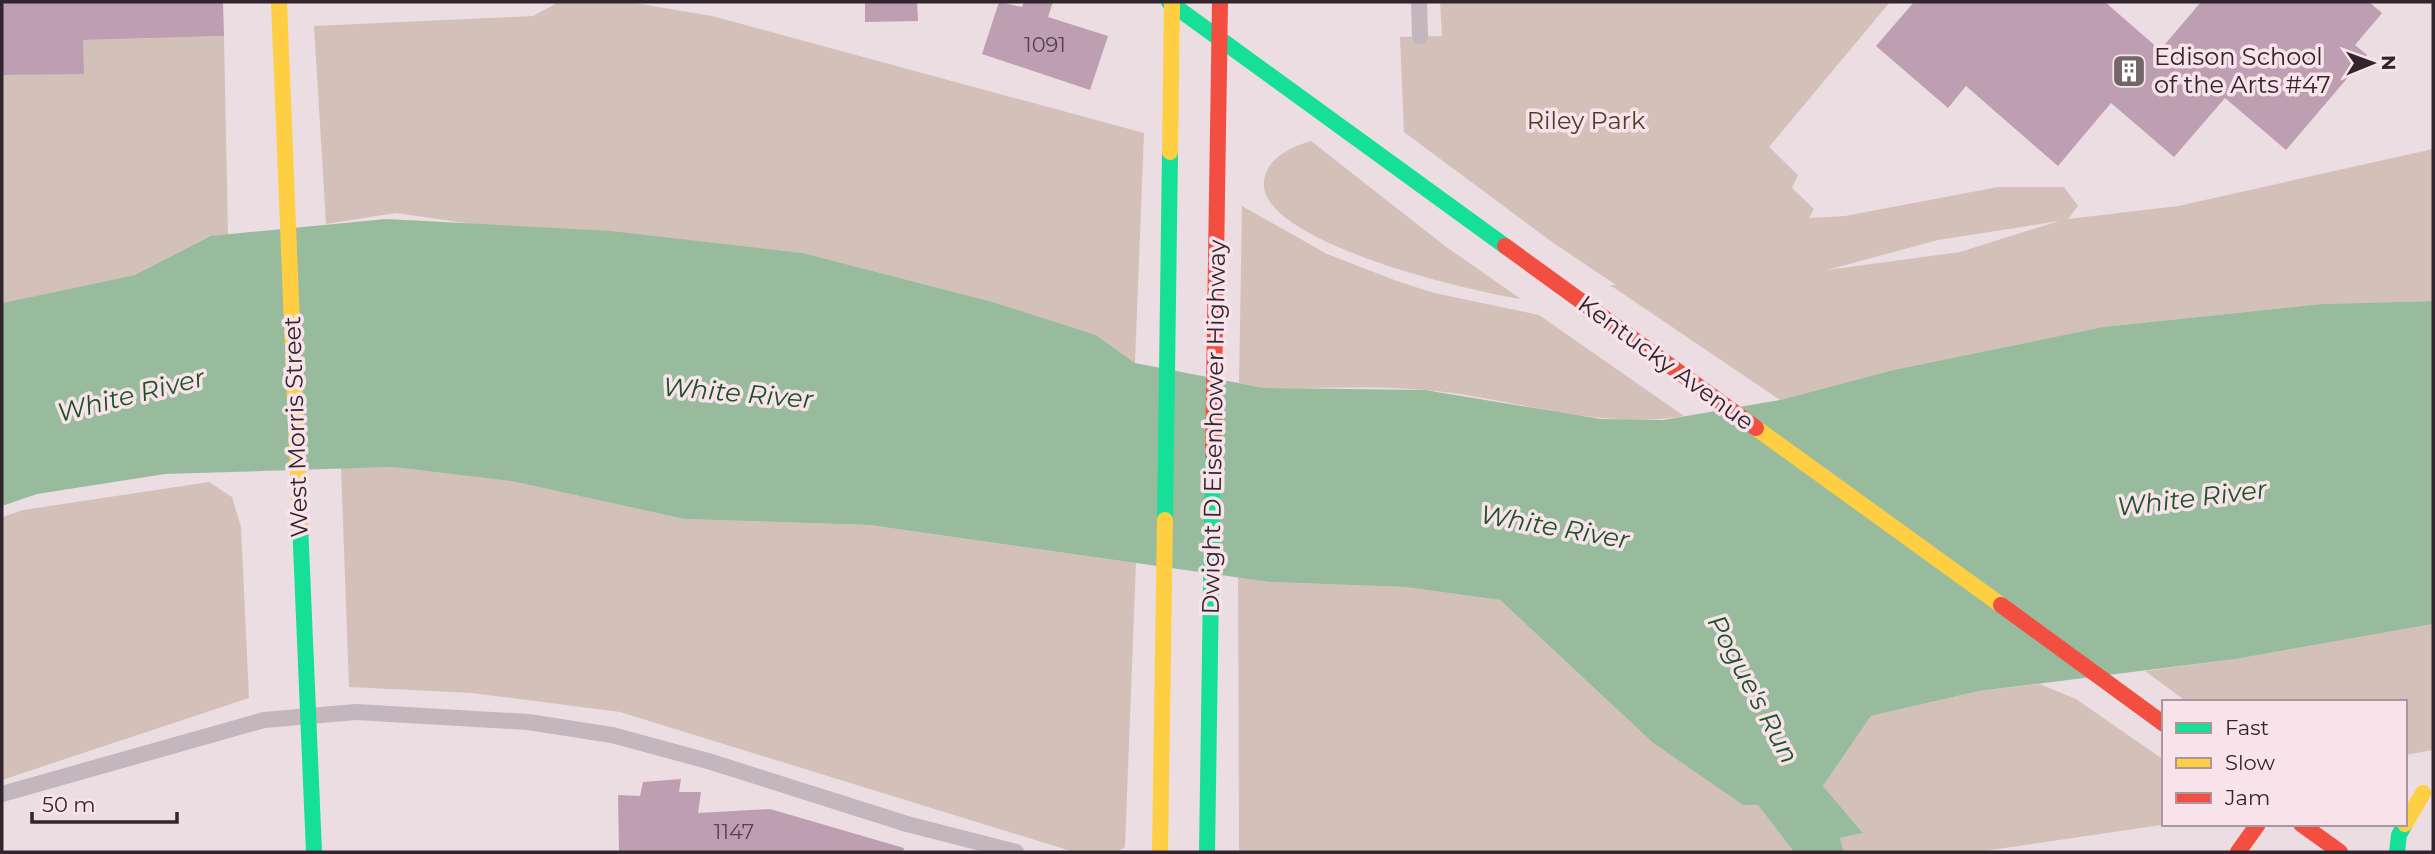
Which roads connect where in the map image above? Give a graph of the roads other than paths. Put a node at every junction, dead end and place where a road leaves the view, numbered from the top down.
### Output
1 (1170, 2) edge
2 (1220, 2) edge
3 (1419, 2) edge
4 (279, 10) edge
5 (1420, 36) dead end
6 (308, 716) junction
7 (2162, 723) edge
8 (2428, 792) edge
9 (2, 794) edge
10 (2407, 795) edge
11 (2407, 821) edge
12 (2257, 826) edge
13 (2304, 826) edge
14 (2404, 826) edge
15 (314, 852) edge
16 (1016, 852) edge
17 (1160, 852) edge
18 (1207, 852) edge
19 (2238, 852) edge
20 (2340, 852) edge
21 (2397, 852) edge

1 - 7 main road, Kentucky Avenue
1 - 17 main road, Dwight D Eisenhower Highway, bridge
2 - 18 main road, Dwight D Eisenhower Highway, bridge
3 - 5 street
4 - 6 main road, West Morris Street
6 - 9 street
6 - 15 main road, West Morris Street
6 - 16 street
8 - 10 main road
8 - 11 main road
12 - 19 main road
13 - 20 main road
14 - 21 main road

